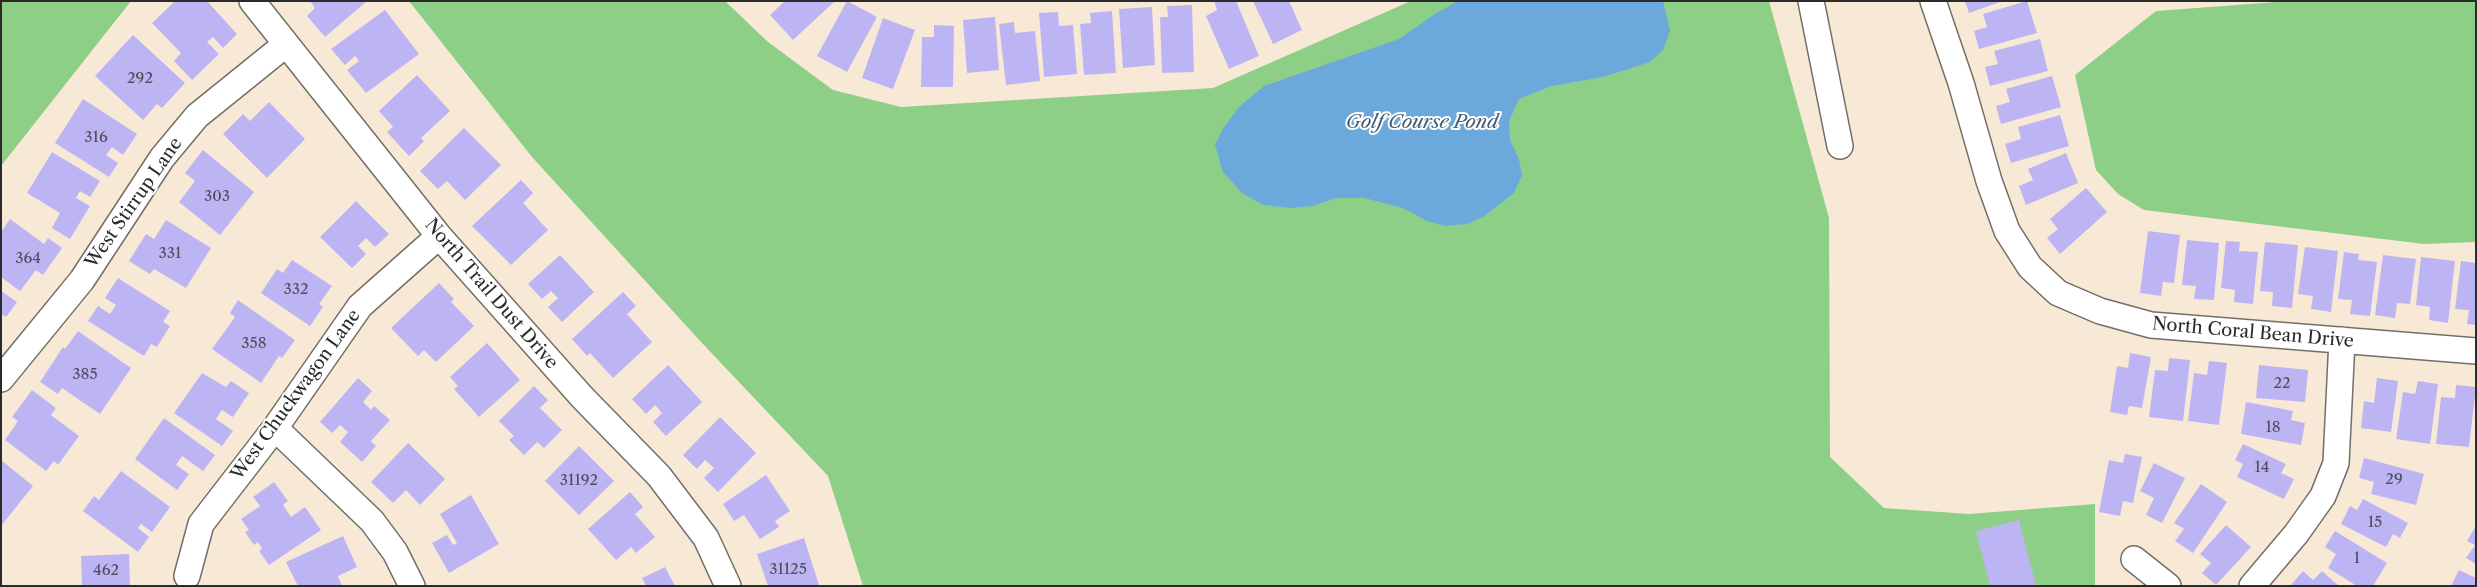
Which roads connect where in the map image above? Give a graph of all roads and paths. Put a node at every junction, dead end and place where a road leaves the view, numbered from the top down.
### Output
1 (252, 1) edge
2 (1811, 1) edge
3 (1933, 1) edge
4 (285, 45) junction
5 (1840, 146) dead end
6 (438, 236) junction
7 (2342, 340) junction
8 (2476, 351) edge
9 (1, 379) edge
10 (275, 428) junction
11 (2134, 559) dead end
12 (187, 576) dead end
13 (412, 586) edge
14 (728, 586) edge
15 (2168, 586) edge
16 (2252, 586) edge

1 - 4 street, North Trail Dust Drive
2 - 5 street
3 - 7 street, North Coral Bean Drive
4 - 6 street, North Trail Dust Drive
4 - 9 street, West Stirrup Lane
6 - 10 street, West Chuckwagon Lane
6 - 14 street, North Trail Dust Drive
7 - 8 street, North Coral Bean Drive
7 - 16 street
10 - 12 street, West Chuckwagon Lane
10 - 13 street
11 - 15 street

